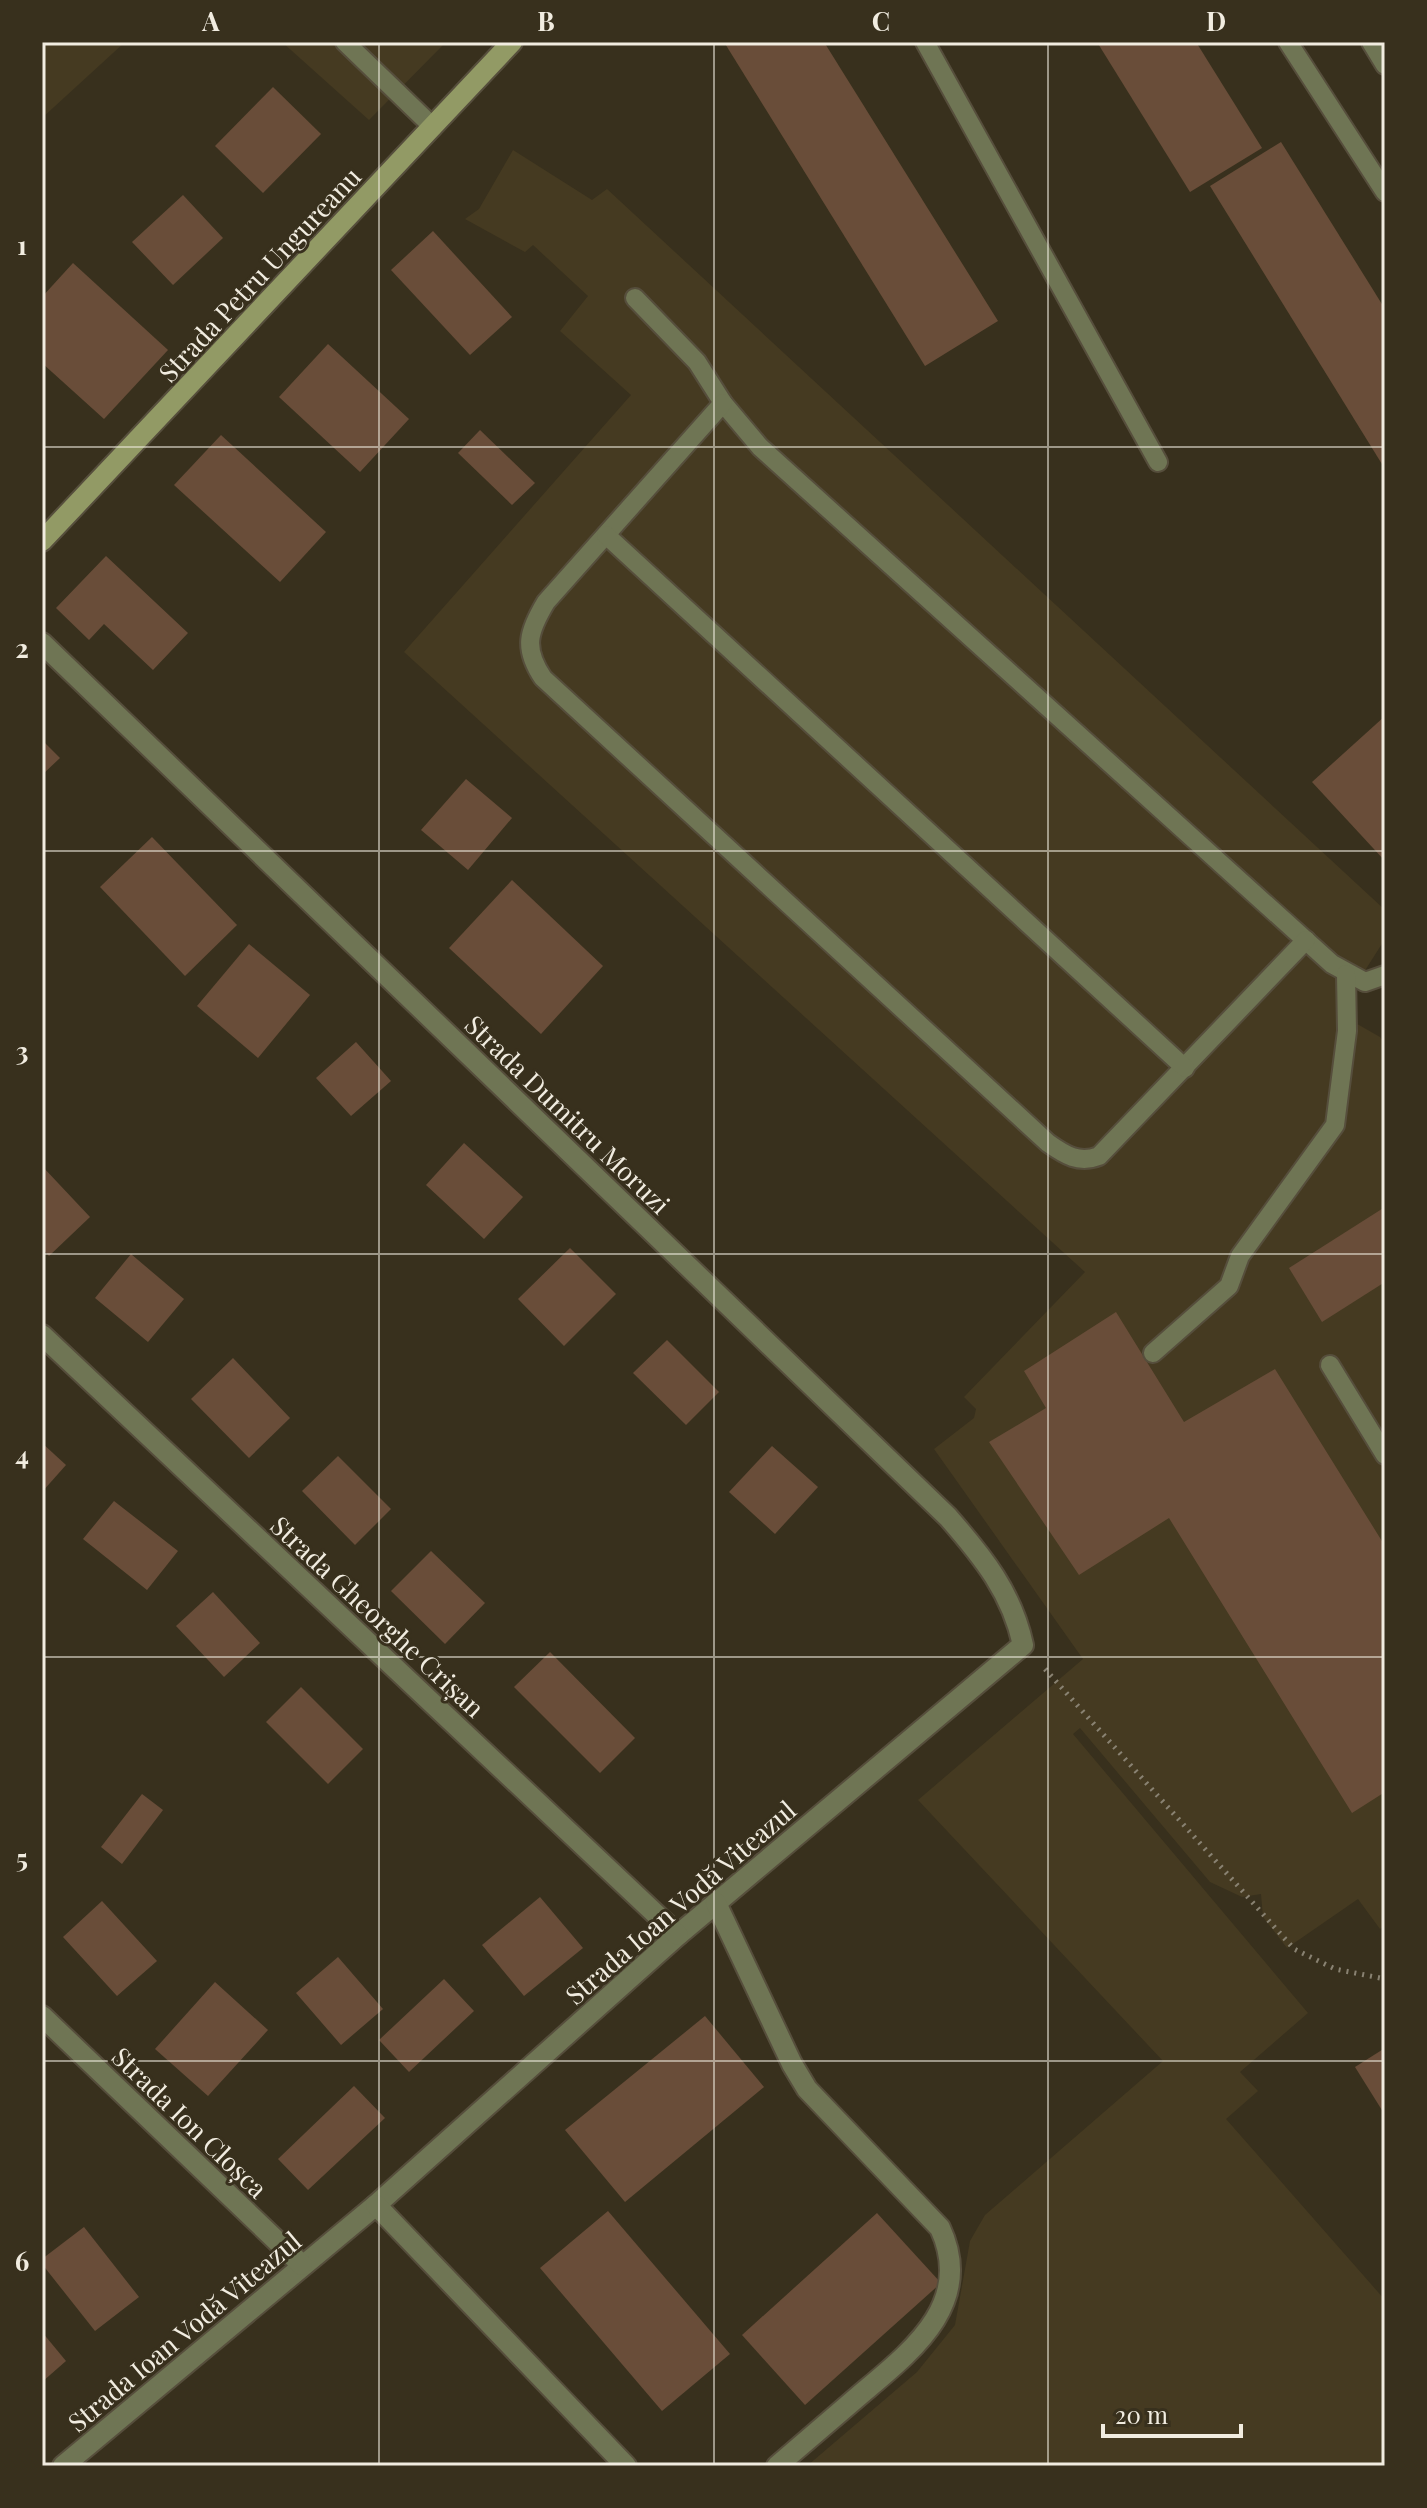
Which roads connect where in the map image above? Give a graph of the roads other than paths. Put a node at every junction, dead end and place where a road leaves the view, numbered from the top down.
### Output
1 (345, 42) edge
2 (512, 42) edge
3 (925, 42) edge
4 (1288, 42) edge
5 (1371, 42) edge
6 (1385, 65) edge
7 (433, 127) junction
8 (1385, 192) edge
9 (635, 298) dead end
10 (723, 403) junction
11 (1158, 462) dead end
12 (606, 535) junction
13 (42, 541) edge
14 (42, 643) edge
15 (1306, 940) junction
16 (1346, 974) junction
17 (1385, 975) edge
18 (1185, 1068) junction
19 (42, 1335) edge
20 (1153, 1353) dead end
21 (1330, 1365) dead end
22 (1385, 1455) edge
23 (1023, 1645) joint
24 (716, 1903) junction
25 (678, 1935) junction
26 (42, 2016) edge
27 (376, 2205) junction
28 (302, 2265) junction
29 (63, 2466) edge
30 (626, 2466) edge
31 (777, 2466) edge

1 - 7 lane
2 - 7 main road, Strada Petru Ungureanu
3 - 11 lane
4 - 8 lane
5 - 6 lane
7 - 13 main road, Strada Petru Ungureanu
9 - 10 lane
10 - 12 lane
10 - 15 lane
12 - 18 lane
12 - 18 lane
14 - 23 street, Strada Dumitru Moruzi
15 - 16 lane
15 - 18 lane
16 - 17 lane
16 - 20 lane
19 - 25 street, Strada Gheorghe Crișan
21 - 22 lane
23 - 24 street, Strada Ioan Vodă Viteazul
24 - 25 street, Strada Ioan Vodă Viteazul
24 - 31 street
25 - 27 street, Strada Ioan Vodă Viteazul
26 - 28 street, Strada Ion Cloșca
27 - 28 street, Strada Ioan Vodă Viteazul
27 - 30 street
28 - 29 street, Strada Ioan Vodă Viteazul

